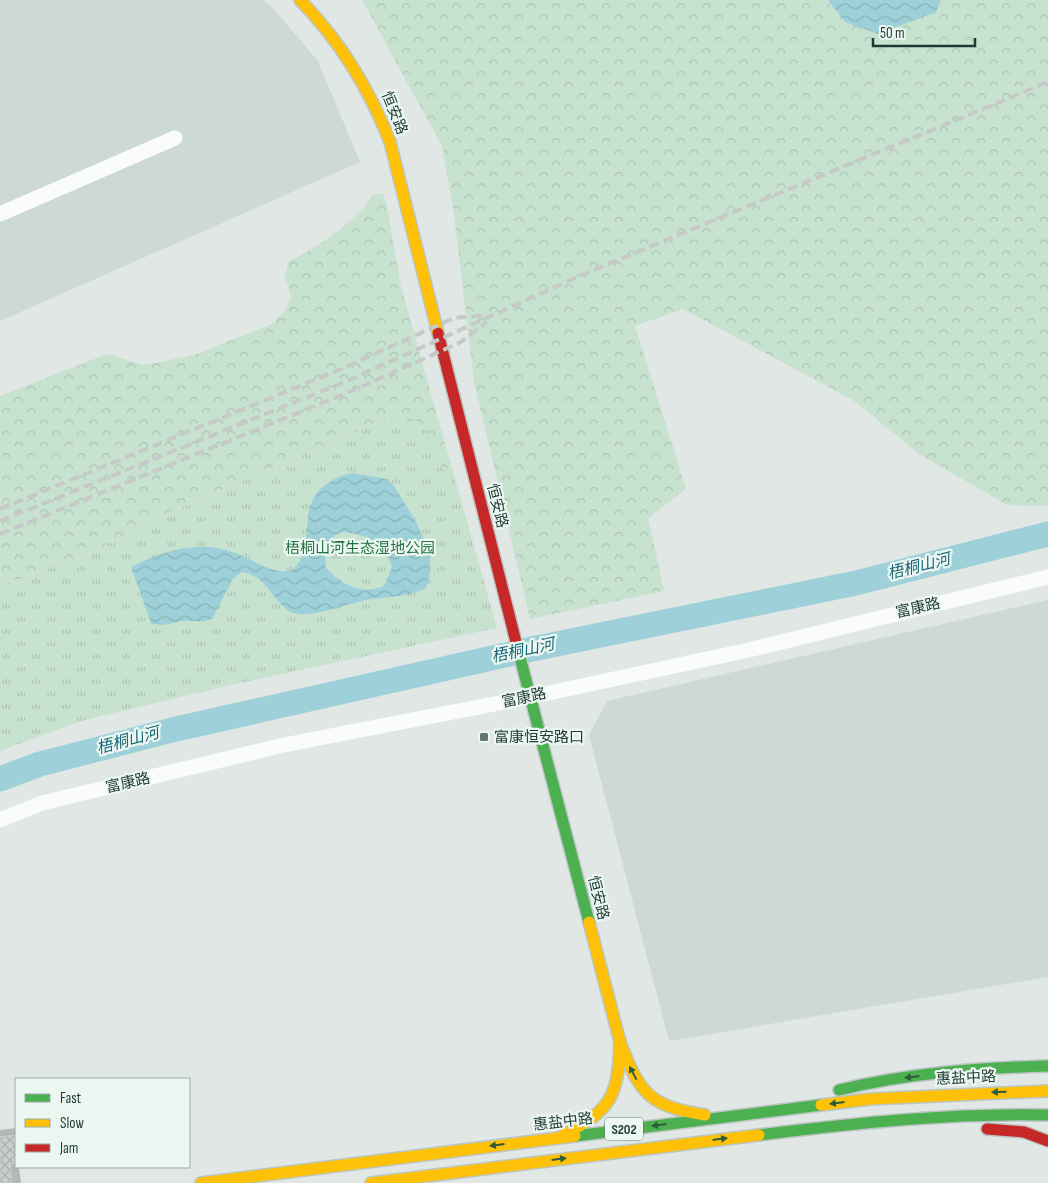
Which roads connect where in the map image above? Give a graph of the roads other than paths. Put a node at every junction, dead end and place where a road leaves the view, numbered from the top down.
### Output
1 (300, 0) edge
2 (175, 138) dead end
3 (0, 214) edge
4 (1048, 578) edge
5 (530, 697) junction
6 (0, 820) edge
7 (620, 1042) junction
8 (1048, 1066) edge
9 (1048, 1091) edge
10 (745, 1114) junction
11 (1048, 1115) edge
12 (718, 1117) junction
13 (871, 1121) junction
14 (557, 1138) junction
15 (1048, 1141) edge
16 (201, 1183) edge
17 (371, 1183) edge

1 - 5 main road, 恒安路
2 - 3 street
4 - 5 street, 富康路
5 - 6 street, 富康路
5 - 7 main road, 恒安路
12 -> 7 main road
7 - 14 main road
8 -> 10 main road
9 -> 10 main road, 惠盐中路 / S202
10 - 12 main road, 惠盐中路 / S202
11 - 13 main road, S202
12 -> 14 main road, 惠盐中路 / S202
13 - 15 main road
17 -> 13 main road, S202
14 -> 16 main road, 惠盐中路 / S202

